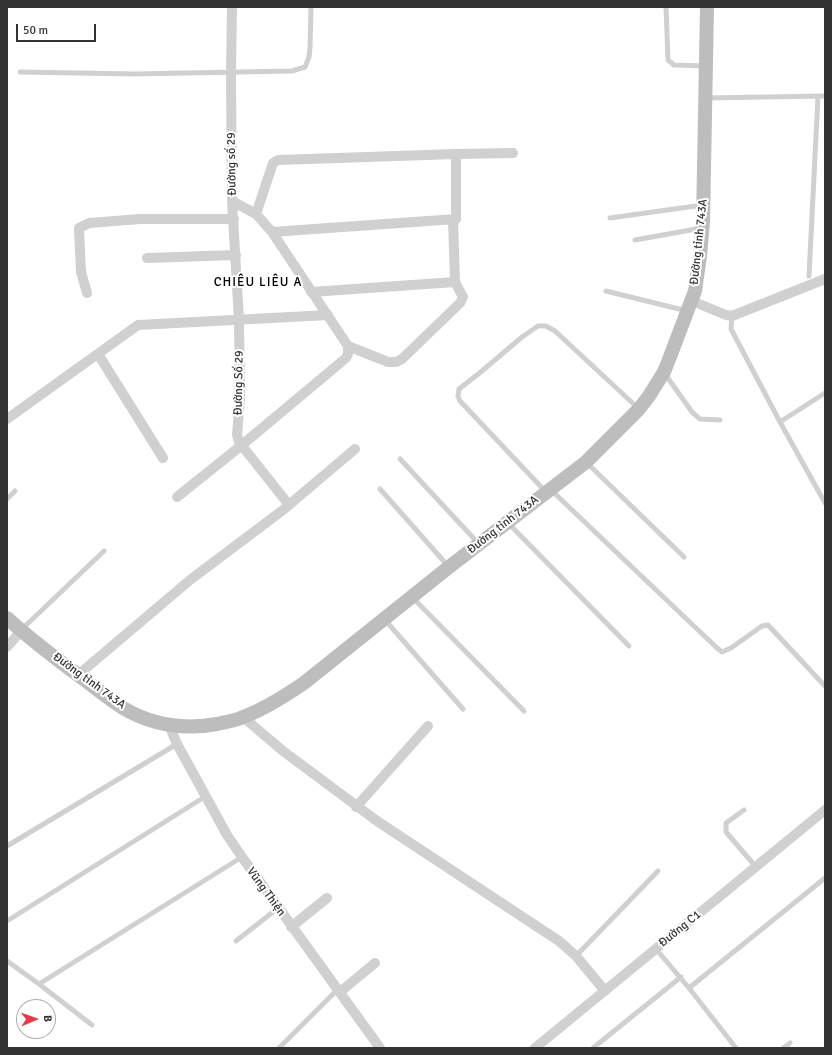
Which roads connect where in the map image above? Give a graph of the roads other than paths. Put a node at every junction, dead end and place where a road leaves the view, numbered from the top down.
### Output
1 (232, 7) edge
2 (311, 7) edge
3 (666, 7) edge
4 (707, 7) edge
5 (706, 66) junction
6 (20, 72) dead end
7 (231, 73) junction
8 (818, 96) junction
9 (825, 96) edge
10 (705, 98) junction
11 (513, 153) dead end
12 (456, 154) junction
13 (232, 201) junction
14 (704, 205) junction
15 (256, 214) junction
16 (610, 218) dead end
17 (234, 219) junction
18 (453, 220) junction
19 (703, 227) junction
20 (272, 232) junction
21 (635, 240) dead end
22 (236, 255) junction
23 (147, 258) dead end
24 (809, 276) dead end
25 (825, 279) edge
26 (455, 282) junction
27 (606, 291) dead end
28 (311, 292) junction
29 (87, 293) dead end
30 (690, 306) junction
31 (328, 315) junction
32 (732, 316) junction
33 (239, 320) junction
34 (348, 346) junction
35 (98, 354) junction
36 (664, 372) junction
37 (825, 393) edge
38 (639, 409) junction
39 (7, 419) edge
40 (720, 420) dead end
41 (780, 422) junction
42 (242, 445) junction
43 (355, 449) dead end
44 (163, 458) dead end
45 (400, 459) dead end
46 (586, 462) junction
47 (380, 489) dead end
48 (548, 490) junction
49 (15, 491) dead end
50 (177, 497) dead end
51 (7, 499) edge
52 (825, 503) edge
53 (289, 505) junction
54 (507, 522) junction
55 (478, 544) junction
56 (104, 551) dead end
57 (684, 557) dead end
58 (449, 567) junction
59 (412, 597) junction
60 (7, 618) edge
61 (384, 619) junction
62 (21, 631) junction
63 (629, 646) dead end
64 (7, 647) edge
65 (78, 675) junction
66 (825, 686) edge
67 (463, 709) dead end
68 (524, 711) dead end
69 (244, 717) junction
70 (169, 725) junction
71 (428, 726) dead end
72 (177, 744) junction
73 (206, 796) junction
74 (356, 807) junction
75 (744, 810) dead end
76 (825, 810) edge
77 (7, 846) edge
78 (242, 857) junction
79 (756, 868) junction
80 (658, 871) dead end
81 (825, 878) edge
82 (327, 898) dead end
83 (278, 908) junction
84 (7, 922) edge
85 (291, 927) junction
86 (236, 941) dead end
87 (656, 948) junction
88 (576, 956) junction
89 (7, 961) edge
90 (375, 963) dead end
91 (681, 977) junction
92 (39, 984) junction
93 (690, 988) junction
94 (339, 990) junction
95 (605, 991) junction
96 (92, 1025) dead end
97 (790, 1042) dead end
98 (733, 1047) edge
99 (278, 1048) edge
100 (380, 1048) edge
101 (535, 1048) edge
102 (592, 1048) edge
103 (783, 1048) edge

1 - 7 street, Đường số 29
2 - 7 lane
3 - 5 lane
4 - 5 main road, Đường tỉnh 743A
5 - 10 main road, Đường tỉnh 743A
6 - 7 lane
7 - 13 street, Đường số 29
8 - 9 lane
8 - 10 lane
8 - 24 lane
10 - 14 main road, Đường tỉnh 743A
11 - 12 street
12 - 15 street
12 - 18 street
13 - 15 street
13 - 17 street, Đường số 29
14 - 16 lane
14 - 19 main road, Đường tỉnh 743A
15 - 20 street
17 - 22 street, Đường số 29
17 - 29 street
18 - 20 street
18 - 26 street
19 - 21 lane
19 - 30 main road, Đường tỉnh 743A
20 - 28 street
22 - 23 street
22 - 33 street, Đường số 29
25 - 32 street
26 - 28 street
26 - 34 street
27 - 30 lane
28 - 31 street
30 - 32 street
30 - 36 main road, Đường tỉnh 743A
31 - 33 street
31 - 34 street
32 - 41 lane
33 - 35 street
33 - 42 street, Đường Số 29
34 - 42 street
35 - 39 street
35 - 44 street
36 - 38 main road, Đường tỉnh 743A
36 - 40 lane
37 - 41 lane
38 - 46 main road, Đường tỉnh 743A
38 - 48 lane
41 - 52 lane
42 - 50 street
42 - 53 street
43 - 53 street
45 - 55 lane
46 - 48 main road, Đường tỉnh 743A
46 - 57 lane
47 - 58 lane
48 - 54 main road, Đường tỉnh 743A
48 - 66 lane
49 - 51 lane
53 - 65 street
54 - 55 main road, Đường tỉnh 743A
54 - 63 lane
55 - 58 main road, Đường tỉnh 743A
56 - 62 lane
58 - 59 main road, Đường tỉnh 743A
59 - 61 main road, Đường tỉnh 743A
59 - 68 lane
60 - 62 main road, Đường tỉnh 743A
61 - 67 lane
61 - 69 main road, Đường tỉnh 743A
62 - 64 street
62 - 65 main road, Đường tỉnh 743A
65 - 70 main road, Đường tỉnh 743A
69 - 70 main road, Đường tỉnh 743A
69 - 74 street
70 - 72 street, Vũng Thiện
71 - 74 street
72 - 73 street, Vũng Thiện
72 - 77 lane
73 - 78 street, Vũng Thiện
73 - 84 lane
74 - 88 street
75 - 79 lane
76 - 79 street, Đường C1
78 - 83 street, Vũng Thiện
78 - 92 lane
79 - 87 street, Đường C1
80 - 88 lane
81 - 93 lane
82 - 85 street
83 - 85 street, Vũng Thiện
83 - 86 lane
85 - 94 street, Vũng Thiện
87 - 91 lane
87 - 95 street, Đường C1
88 - 95 street
89 - 92 lane
90 - 94 street
91 - 93 lane
91 - 102 lane
92 - 96 lane
93 - 98 lane
94 - 99 lane
94 - 100 street, Vũng Thiện
95 - 101 street, Đường C1
97 - 103 lane

